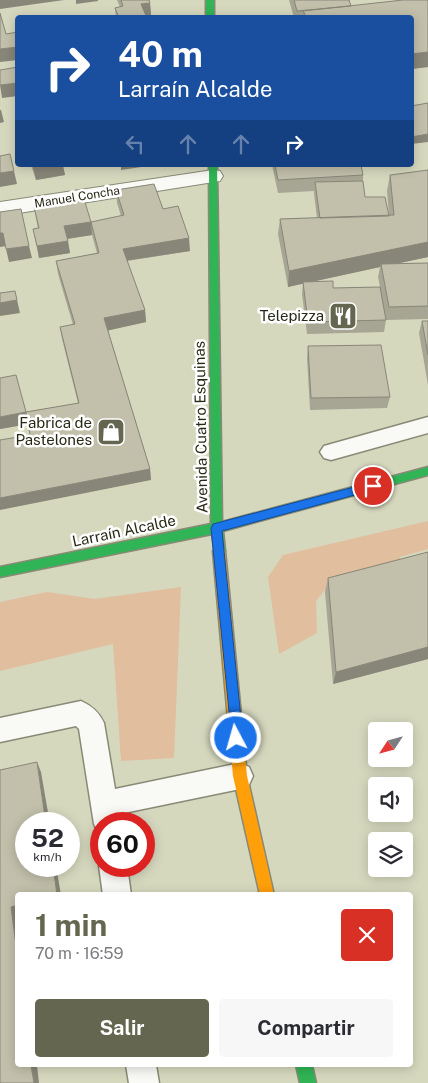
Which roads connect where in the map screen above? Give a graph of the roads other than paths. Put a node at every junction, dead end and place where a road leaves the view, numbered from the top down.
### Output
1 (210, 0) edge
2 (210, 15) edge
3 (213, 170) edge
4 (0, 209) edge
5 (428, 425) edge
6 (331, 452) dead end
7 (428, 471) edge
8 (216, 528) junction
9 (0, 572) edge
10 (0, 730) edge
11 (240, 776) junction
12 (106, 812) edge
13 (113, 812) edge
14 (115, 877) edge
15 (117, 892) edge
16 (265, 892) edge
17 (141, 1067) edge
18 (304, 1067) edge
19 (144, 1083) edge
20 (308, 1083) edge

1 - 2 main road
3 - 4 street, Manuel Concha
3 - 8 main road, Avenida Cuatro Esquinas
5 - 6 lane
7 - 8 main road, Larraín Alcalde
8 - 9 main road, Larraín Alcalde
8 - 11 main road, Avenida Cuatro Esquinas
10 - 12 lane
11 - 13 lane
11 - 16 main road, Avenida Cuatro Esquinas
14 - 15 lane
17 - 19 lane
18 - 20 main road

